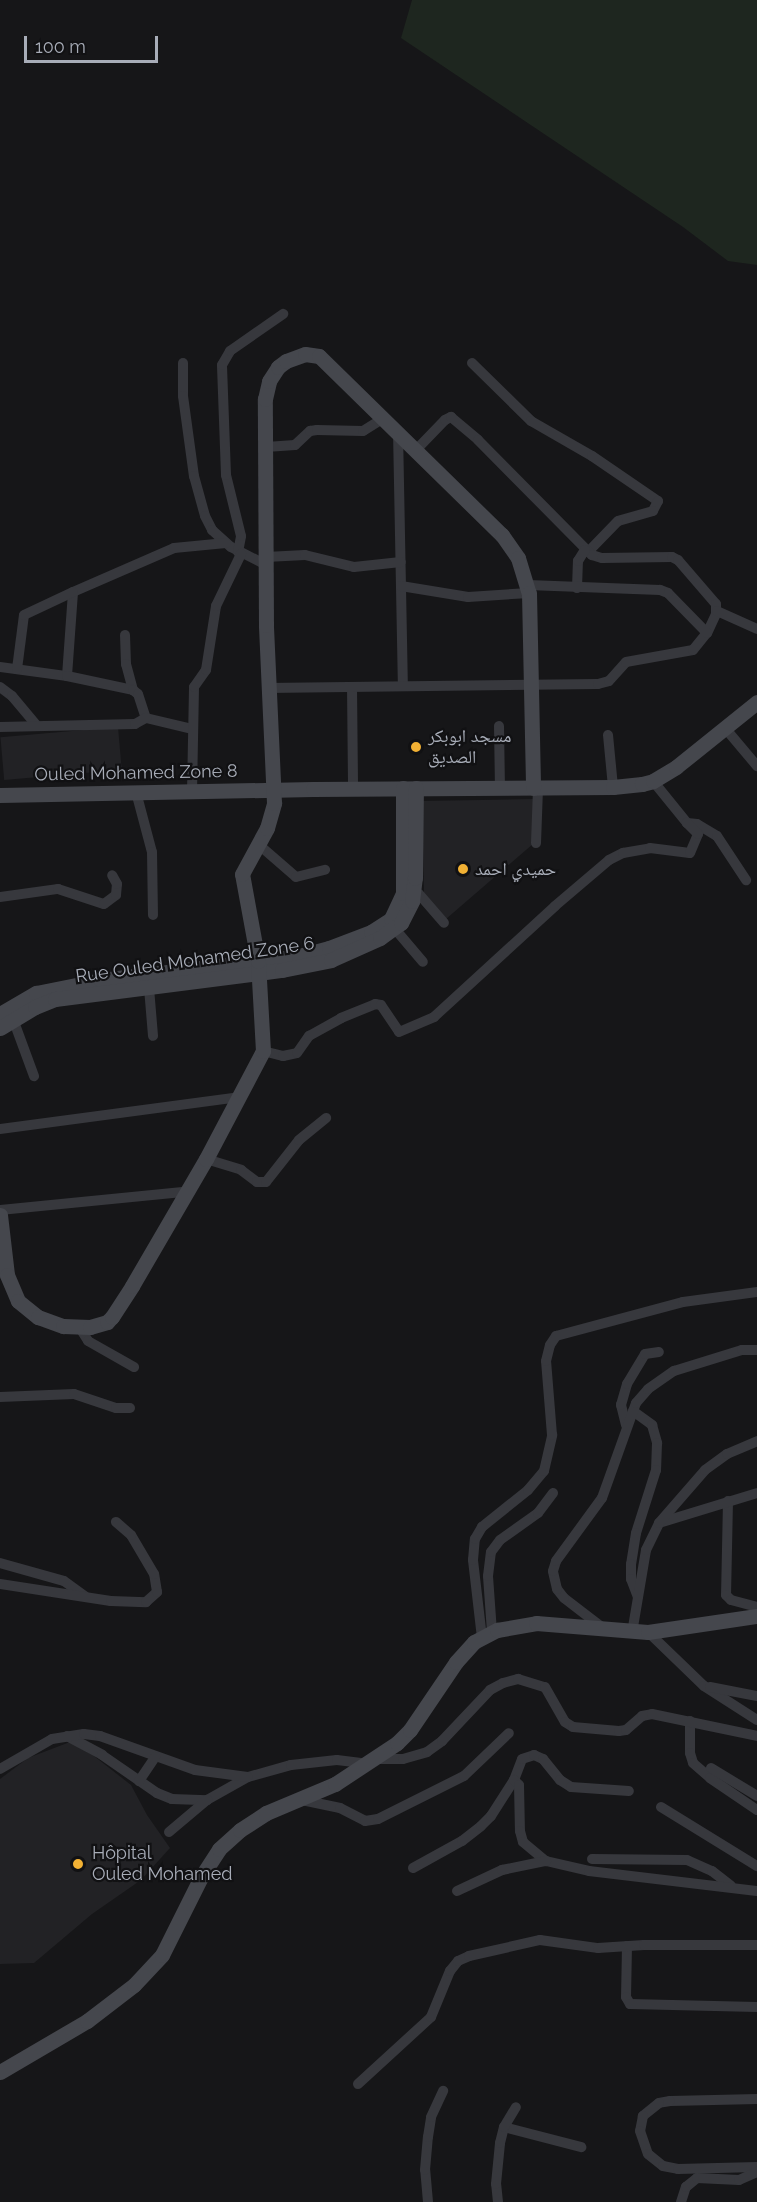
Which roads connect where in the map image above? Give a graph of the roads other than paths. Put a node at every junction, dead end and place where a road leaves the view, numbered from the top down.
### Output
1 (283, 314) dead end
2 (183, 363) dead end
3 (472, 363) dead end
4 (384, 418) junction
5 (398, 431) junction
6 (267, 447) junction
7 (416, 450) junction
8 (226, 543) junction
9 (587, 551) junction
10 (240, 553) junction
11 (266, 561) junction
12 (401, 562) junction
13 (401, 586) junction
14 (577, 588) junction
15 (529, 589) junction
16 (73, 592) junction
17 (717, 611) junction
18 (757, 629) edge
19 (707, 633) junction
20 (124, 635) dead end
21 (0, 667) edge
22 (17, 669) junction
23 (67, 676) junction
24 (403, 686) junction
25 (532, 686) junction
26 (0, 687) edge
27 (352, 687) junction
28 (267, 688) junction
29 (133, 690) junction
30 (757, 702) edge
31 (146, 718) junction
32 (37, 726) junction
33 (498, 726) dead end
34 (0, 727) edge
35 (725, 728) junction
36 (192, 729) junction
37 (608, 735) dead end
38 (757, 766) edge
39 (653, 781) junction
40 (613, 787) junction
41 (353, 788) junction
42 (410, 788) junction
43 (500, 788) junction
44 (536, 788) junction
45 (273, 789) junction
46 (136, 792) junction
47 (192, 792) junction
48 (0, 795) edge
49 (687, 823) junction
50 (536, 843) dead end
51 (258, 844) junction
52 (325, 870) dead end
53 (112, 875) dead end
54 (746, 880) dead end
55 (414, 892) junction
56 (0, 897) edge
57 (153, 915) dead end
58 (444, 923) dead end
59 (395, 929) junction
60 (423, 962) dead end
61 (258, 967) junction
62 (149, 988) junction
63 (4, 1021) edge
64 (153, 1036) dead end
65 (263, 1051) junction
66 (34, 1076) dead end
67 (239, 1097) junction
68 (326, 1118) dead end
69 (0, 1129) edge
70 (206, 1159) junction
71 (184, 1192) junction
72 (0, 1213) edge
73 (757, 1292) edge
74 (80, 1328) junction
75 (757, 1350) edge
76 (659, 1352) dead end
77 (134, 1367) dead end
78 (0, 1396) edge
79 (130, 1408) dead end
80 (633, 1411) junction
81 (626, 1425) junction
82 (757, 1441) edge
83 (553, 1493) dead end
84 (757, 1493) edge
85 (728, 1501) junction
86 (116, 1522) dead end
87 (659, 1523) junction
88 (0, 1563) edge
89 (0, 1584) edge
90 (85, 1596) junction
91 (638, 1597) junction
92 (757, 1607) edge
93 (757, 1616) edge
94 (607, 1631) junction
95 (640, 1633) junction
96 (487, 1635) junction
97 (704, 1686) junction
98 (757, 1696) edge
99 (757, 1720) edge
100 (690, 1721) junction
101 (509, 1732) dead end
102 (67, 1736) junction
103 (757, 1736) edge
104 (110, 1741) junction
105 (102, 1755) junction
106 (155, 1757) junction
107 (372, 1761) junction
108 (711, 1768) dead end
109 (0, 1769) edge
110 (248, 1777) junction
111 (514, 1780) junction
112 (139, 1781) junction
113 (629, 1791) dead end
114 (757, 1796) edge
115 (297, 1799) junction
116 (207, 1800) junction
117 (661, 1807) dead end
118 (757, 1810) edge
119 (169, 1832) dead end
120 (592, 1859) dead end
121 (546, 1861) junction
122 (757, 1866) edge
123 (413, 1868) dead end
124 (731, 1886) junction
125 (457, 1891) dead end
126 (757, 1891) edge
127 (757, 1945) edge
128 (627, 1946) junction
129 (757, 2007) edge
130 (0, 2072) edge
131 (358, 2084) dead end
132 (443, 2091) dead end
133 (757, 2099) edge
134 (516, 2107) dead end
135 (504, 2127) junction
136 (581, 2148) dead end
137 (757, 2167) edge
138 (757, 2172) edge
139 (428, 2202) edge
140 (498, 2202) edge
141 (681, 2202) edge

1 - 10 street
2 - 8 street
3 - 9 street
4 - 5 street
4 - 6 street
4 - 6 street
5 - 7 street
5 - 12 street
6 - 11 street
7 - 9 street
7 - 15 street
8 - 10 street
8 - 16 street
9 - 14 street
9 - 17 street
10 - 11 street
10 - 36 street
11 - 12 street
11 - 28 street
12 - 13 street
13 - 15 street
13 - 24 street
14 - 15 street
14 - 19 street
15 - 25 street
16 - 22 street
16 - 23 street
17 - 18 street
17 - 19 street
19 - 25 street
20 - 29 street
21 - 22 street
22 - 23 street
23 - 29 street
24 - 25 street
24 - 27 street
25 - 44 street
26 - 32 street
27 - 28 street
27 - 41 street
28 - 45 street
29 - 31 street
30 - 35 street
31 - 32 street
31 - 36 street
32 - 34 street
33 - 43 street
35 - 38 street
35 - 39 street
36 - 47 street
37 - 40 street
39 - 40 street, Ouled Mohamed Zone 8
39 - 49 street
40 - 44 street, Ouled Mohamed Zone 8
41 - 42 street, Ouled Mohamed Zone 8
41 - 45 street, Ouled Mohamed Zone 8
42 - 43 street, Ouled Mohamed Zone 8
42 - 55 street, Rue Ouled Mohamed Zone 6
42 - 61 street, Rue Ouled Mohamed Zone 6
43 - 44 street, Ouled Mohamed Zone 8
44 - 50 street
45 - 47 street, Ouled Mohamed Zone 8
45 - 51 street
46 - 47 street, Ouled Mohamed Zone 8
46 - 48 street, Ouled Mohamed Zone 8
46 - 57 street
49 - 54 street
49 - 65 street
51 - 52 street
51 - 61 street
53 - 56 street
55 - 58 street
55 - 59 street, Rue Ouled Mohamed Zone 6
59 - 60 street
59 - 61 street, Rue Ouled Mohamed Zone 6
61 - 62 street, Rue Ouled Mohamed Zone 6
61 - 63 street, Rue Ouled Mohamed Zone 6
61 - 65 street
62 - 63 street, Rue Ouled Mohamed Zone 6
62 - 64 street
63 - 66 street
65 - 67 street
67 - 69 street
67 - 70 street
68 - 70 street
70 - 71 street
71 - 72 street
71 - 74 street
72 - 74 street
73 - 96 street
74 - 77 street
75 - 80 street
76 - 81 street
78 - 79 street
80 - 81 street
80 - 91 street
81 - 94 street
82 - 87 street
83 - 96 street
84 - 85 street
85 - 87 street
85 - 92 street
86 - 90 street
87 - 91 street
88 - 90 street
89 - 90 street
91 - 95 street
93 - 95 street
94 - 95 street
94 - 96 street
95 - 97 street
96 - 107 street
97 - 98 street
97 - 99 street
100 - 103 street
100 - 107 street
100 - 118 street
101 - 115 street
102 - 104 street
102 - 105 street
102 - 109 street
104 - 105 street
104 - 106 street
105 - 112 street
106 - 110 street
106 - 112 street
107 - 110 street
107 - 115 street
108 - 114 street
110 - 116 street
111 - 113 street
111 - 121 street
111 - 123 street
112 - 116 street
115 - 130 street
116 - 119 street
117 - 122 street
120 - 124 street
121 - 124 street
121 - 125 street
124 - 126 street
127 - 128 street
128 - 129 street
128 - 131 street
132 - 139 street
133 - 137 street
134 - 135 street
135 - 136 street
135 - 140 street
138 - 141 street

